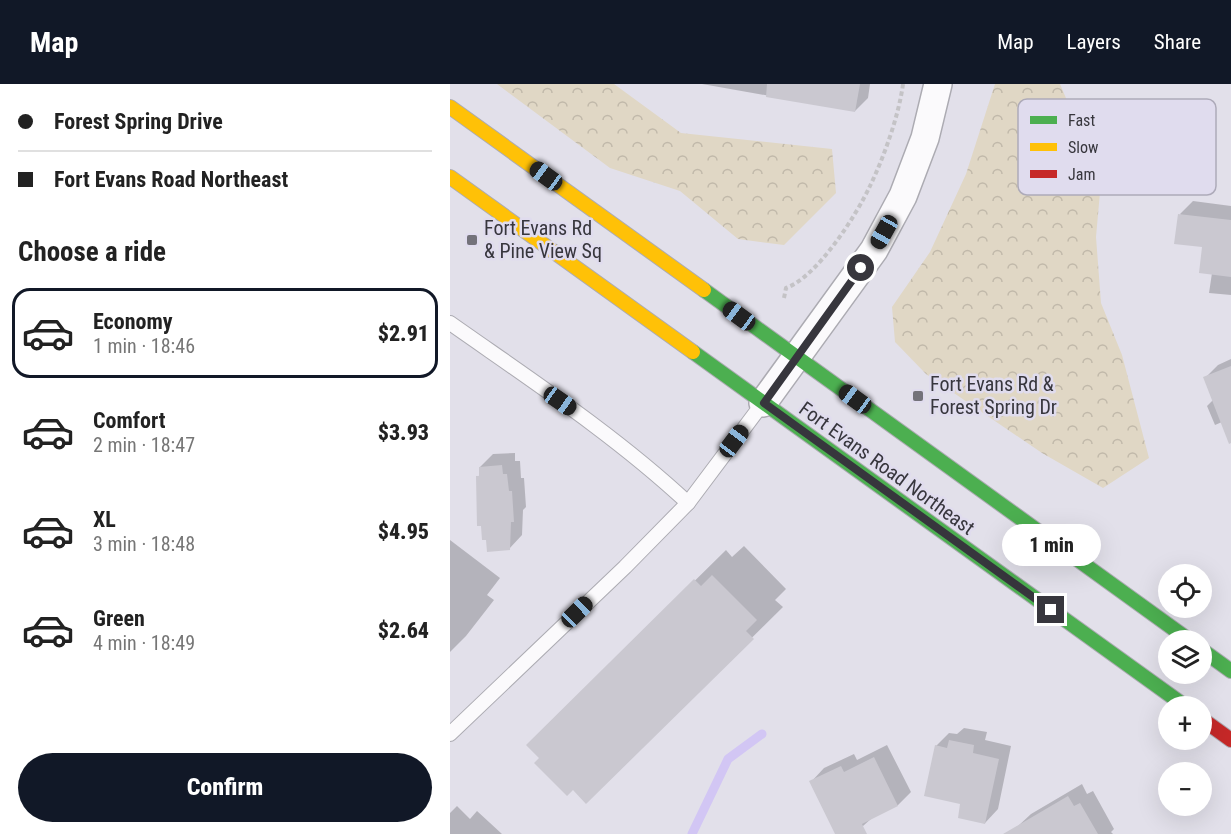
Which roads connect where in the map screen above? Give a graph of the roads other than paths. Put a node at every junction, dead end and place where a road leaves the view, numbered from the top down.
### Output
1 (938, 84) edge
2 (450, 107) edge
3 (450, 177) edge
4 (450, 323) edge
5 (797, 357) junction
6 (764, 403) junction
7 (688, 503) junction
8 (1175, 630) edge
9 (1212, 657) edge
10 (1231, 671) edge
11 (1171, 696) edge
12 (1212, 726) edge
13 (450, 734) edge
14 (1231, 740) edge

1 - 5 street
2 - 5 main road, Fort Evans Road Northeast
3 - 6 main road, Fort Evans Road Northeast
4 - 7 lane
5 - 6 street
5 - 8 main road, Fort Evans Road Northeast
6 - 7 lane
6 - 11 main road, Fort Evans Road Northeast
7 - 13 lane
9 - 10 main road
12 - 14 main road

